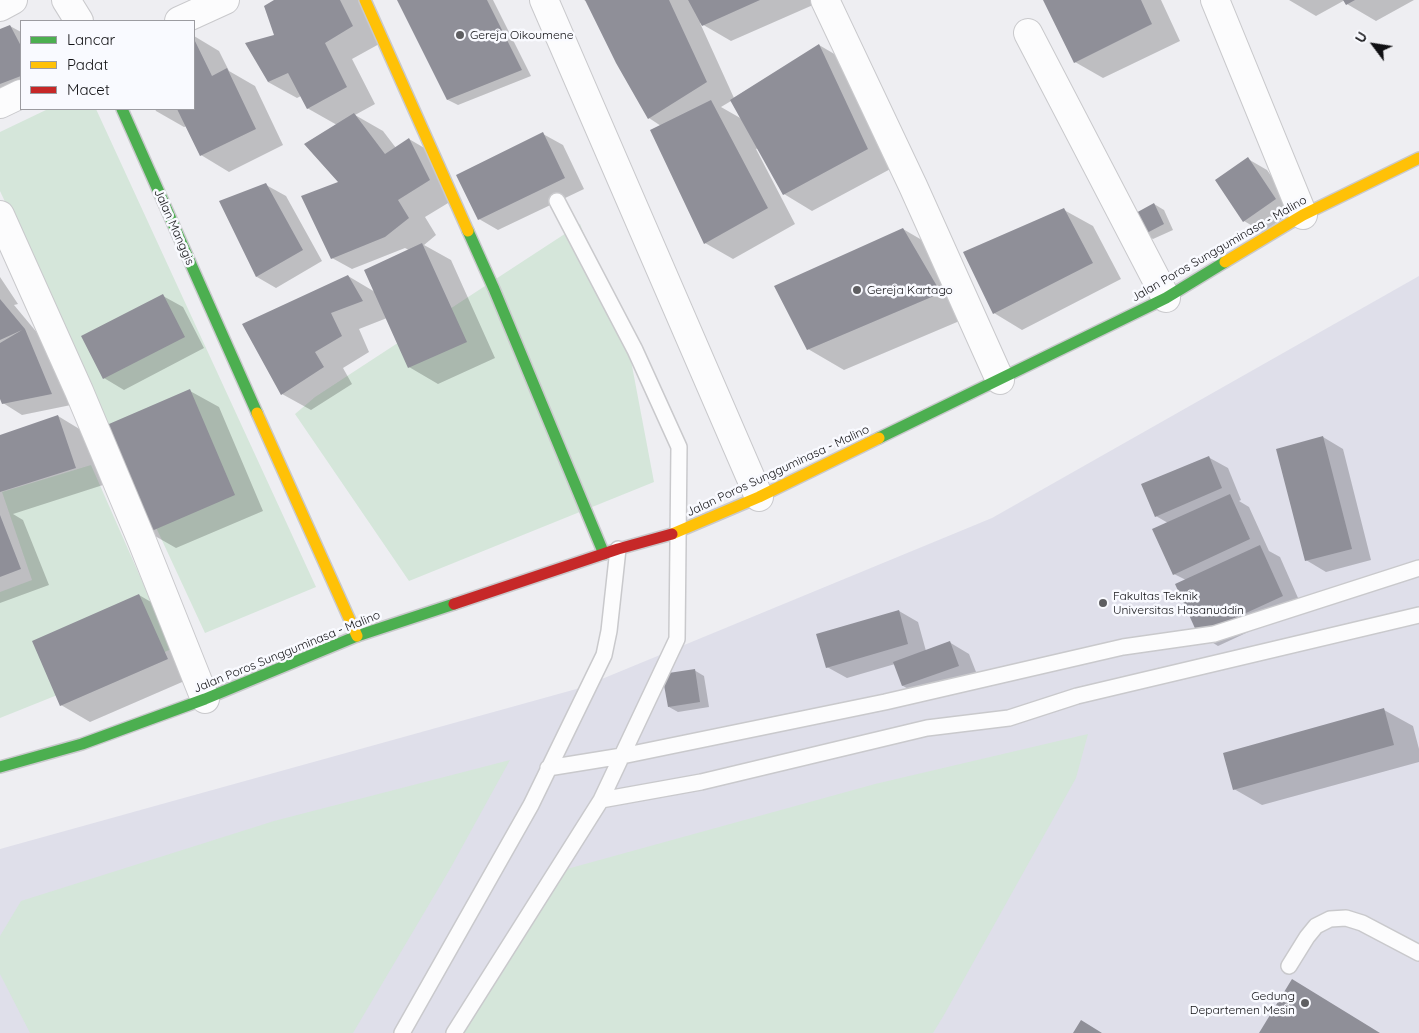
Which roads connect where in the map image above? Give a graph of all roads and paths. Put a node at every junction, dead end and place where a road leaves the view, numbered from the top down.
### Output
1 (13, 0) edge
2 (66, 0) edge
3 (225, 0) edge
4 (366, 0) edge
5 (544, 0) edge
6 (825, 0) edge
7 (1215, 0) edge
8 (0, 8) edge
9 (78, 20) edge
10 (181, 20) edge
11 (1028, 33) dead end
12 (20, 94) edge
13 (0, 104) edge
14 (122, 110) edge
15 (1419, 158) edge
16 (557, 200) dead end
17 (0, 215) edge
18 (1303, 215) junction
19 (1166, 298) junction
20 (1000, 380) junction
21 (759, 497) junction
22 (678, 532) junction
23 (611, 552) junction
24 (1419, 568) edge
25 (1419, 615) edge
26 (357, 636) junction
27 (205, 699) junction
28 (622, 756) junction
29 (0, 767) edge
30 (548, 768) junction
31 (601, 800) junction
32 (1419, 953) edge
33 (1289, 966) dead end
34 (402, 1033) edge
35 (454, 1033) edge

1 - 8 street
2 - 9 street
3 - 10 street
4 - 23 main road
5 - 21 street
6 - 20 street
7 - 18 street
11 - 19 street
12 - 13 street
14 - 26 main road, Jalan Manggis
15 - 18 main road, Jalan Poros Sungguminasa - Malino
16 - 22 lane
17 - 27 street
18 - 19 main road, Jalan Poros Sungguminasa - Malino
19 - 20 main road, Jalan Poros Sungguminasa - Malino
20 - 21 main road, Jalan Poros Sungguminasa - Malino
21 - 22 main road, Jalan Poros Sungguminasa - Malino
22 - 23 main road, Jalan Poros Sungguminasa - Malino
22 - 28 lane
23 - 26 main road, Jalan Poros Sungguminasa - Malino
23 - 30 lane
24 - 28 lane
25 - 31 lane
26 - 27 main road, Jalan Poros Sungguminasa - Malino
27 - 29 main road, Jalan Poros Sungguminasa - Malino
28 - 30 lane
28 - 31 lane
30 - 34 lane
31 - 35 lane
32 - 33 lane

